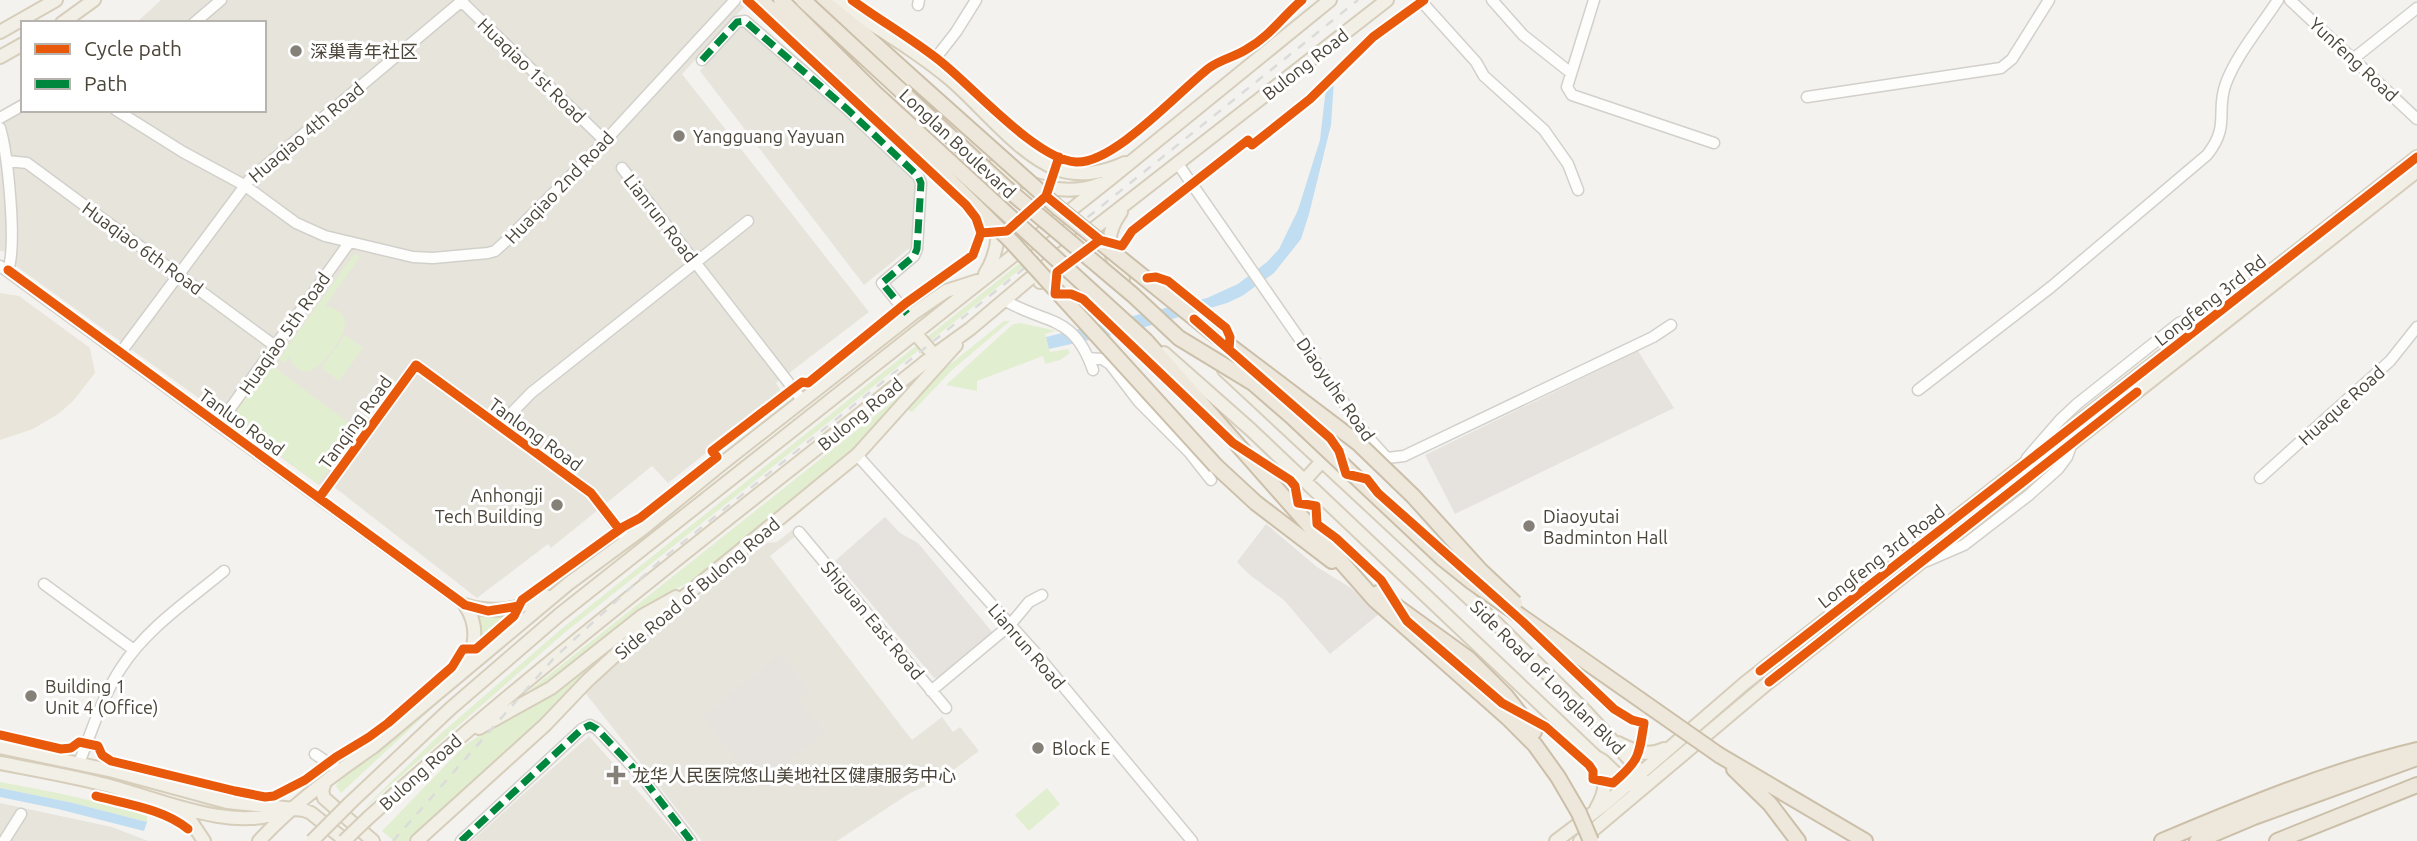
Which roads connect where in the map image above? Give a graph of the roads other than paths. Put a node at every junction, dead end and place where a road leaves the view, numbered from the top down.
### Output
1 (56, 0) edge
2 (94, 0) edge
3 (222, 0) edge
4 (736, 0) edge
5 (761, 0) edge
6 (783, 0) edge
7 (803, 0) edge
8 (820, 0) edge
9 (834, 0) edge
10 (976, 0) edge
11 (1330, 0) edge
12 (1387, 0) edge
13 (1420, 0) edge
14 (1492, 0) edge
15 (1594, 0) edge
16 (2049, 0) edge
17 (2278, 0) edge
18 (2290, 0) edge
19 (462, 1) edge
20 (2417, 8) edge
21 (65, 21) edge
22 (196, 21) edge
23 (0, 32) edge
24 (21, 45) edge
25 (0, 57) edge
26 (2353, 59) junction
27 (702, 60) dead end
28 (930, 64) junction
29 (1571, 73) junction
30 (870, 83) junction
31 (1807, 97) dead end
32 (21, 106) edge
33 (845, 111) junction
34 (119, 112) edge
35 (2, 117) edge
36 (2417, 119) edge
37 (0, 128) edge
38 (605, 141) junction
39 (1714, 143) dead end
40 (1140, 154) junction
41 (2417, 157) edge
42 (7, 161) junction
43 (1178, 164) junction
44 (992, 167) junction
45 (622, 168) dead end
46 (2417, 171) edge
47 (1110, 179) junction
48 (244, 185) junction
49 (1578, 190) dead end
50 (986, 191) junction
51 (1125, 205) junction
52 (748, 221) dead end
53 (1056, 221) junction
54 (2337, 227) junction
55 (1035, 238) junction
56 (1079, 240) junction
57 (349, 243) junction
58 (1059, 257) junction
59 (696, 263) junction
60 (4, 268) edge
61 (178, 274) junction
62 (1123, 279) junction
63 (981, 280) junction
64 (1009, 296) junction
65 (1107, 301) junction
66 (909, 316) junction
67 (1671, 325) dead end
68 (2417, 327) edge
69 (970, 329) junction
70 (915, 333) junction
71 (1180, 334) junction
72 (1147, 340) junction
73 (275, 346) junction
74 (121, 352) junction
75 (934, 355) junction
76 (1088, 358) junction
77 (416, 365) joint
78 (1093, 370) dead end
79 (1918, 390) dead end
80 (802, 400) junction
81 (219, 424) junction
82 (499, 426) junction
83 (857, 456) junction
84 (1322, 461) junction
85 (2021, 466) joint
86 (2260, 478) dead end
87 (1211, 480) dead end
88 (1304, 481) junction
89 (714, 493) junction
90 (319, 498) junction
91 (799, 532) dead end
92 (625, 541) junction
93 (224, 570) dead end
94 (44, 584) dead end
95 (568, 584) junction
96 (695, 587) junction
97 (1042, 595) dead end
98 (465, 605) junction
99 (1010, 625) junction
100 (1552, 638) junction
101 (134, 650) junction
102 (460, 674) junction
103 (931, 691) junction
104 (946, 709) dead end
105 (1615, 741) junction
106 (451, 743) junction
107 (1675, 743) junction
108 (0, 747) edge
109 (2417, 750) edge
110 (315, 754) dead end
111 (1719, 755) junction
112 (1596, 757) junction
113 (2417, 758) edge
114 (0, 763) edge
115 (79, 763) junction
116 (339, 770) junction
117 (1641, 772) junction
118 (325, 782) junction
119 (1627, 784) junction
120 (2417, 785) edge
121 (173, 788) junction
122 (1643, 788) junction
123 (166, 802) junction
124 (292, 808) junction
125 (1594, 812) junction
126 (1579, 813) junction
127 (20, 814) dead end
128 (4, 841) edge
129 (204, 841) edge
130 (259, 841) edge
131 (312, 841) edge
132 (345, 841) edge
133 (373, 841) edge
134 (417, 841) edge
135 (461, 841) edge
136 (691, 841) edge
137 (1190, 841) edge
138 (1556, 841) edge
139 (1580, 841) edge
140 (1591, 841) edge
141 (1798, 841) edge
142 (1865, 841) edge
143 (2162, 841) edge
144 (2197, 841) edge
145 (2277, 841) edge

1 - 23 main road
2 - 21 main road
3 - 22 street
4 - 38 street, Huaqiao 2nd Road
5 - 126 highway, bridge
6 - 30 main road, Side Road of Longlan Blvd
6 - 72 highway, Longlan Boulevard, bridge
7 - 71 highway, Longlan Boulevard, bridge
8 - 44 main road, Side Road of Longlan Blvd
8 - 100 highway, bridge
9 - 28 main road
10 - 28 street
11 - 40 main road, Bulong Road
12 - 43 main road, Bulong Road
13 - 49 street
14 - 29 street
15 - 29 street
16 - 31 street
17 - 79 street
18 - 26 street, Yunfeng Road
19 - 38 street, Huaqiao 1st Road
19 - 48 street, Huaqiao 4th Road
20 - 26 street
24 - 25 main road
26 - 36 street, Yunfeng Road
27 - 33 street
28 - 40 main road
29 - 39 street
30 - 33 street
30 - 50 main road, Side Road of Longlan Blvd
32 - 35 street
33 - 66 street
34 - 48 street, Huaqiao 2nd Road
37 - 42 street
38 - 57 street, Huaqiao 2nd Road
40 - 47 main road, Bulong Road
41 - 54 main road, Longfeng 3rd Rd
42 - 60 street
42 - 61 street, Huaqiao 6th Road
43 - 51 main road, Bulong Road
43 - 67 street, Diaoyuhe Road
44 - 47 main road
44 - 53 main road, Side Road of Longlan Blvd
45 - 59 street, Lianrun Road
46 - 54 main road, Longfeng 3rd Road
47 - 53 main road, Bulong Road
48 - 57 street, Huaqiao 2nd Road
48 - 61 street, Huaqiao 4th Road
50 - 55 main road, Side Road of Longlan Blvd
50 - 63 main road
51 - 56 main road, Bulong Road
51 - 62 main road
52 - 59 street
53 - 55 main road, Bulong Road
53 - 56 main road, Side Road of Longlan Blvd
54 - 85 main road, Longfeng 3rd Rd
54 - 122 main road, Longfeng 3rd Road
55 - 58 main road, Side Road of Longlan Blvd
55 - 63 main road, Bulong Road
56 - 58 main road, Bulong Road
56 - 62 main road, Side Road of Longlan Blvd
57 - 73 street, Huaqiao 5th Road
58 - 64 main road, Bulong Road
58 - 65 main road, Side Road of Longlan Blvd
59 - 80 street, Lianrun Road
59 - 82 street
60 - 74 street, Tanluo Road
61 - 73 street, Huaqiao 6th Road
61 - 74 street, Huaqiao 4th Road
62 - 71 main road, Side Road of Longlan Blvd
63 - 66 main road
63 - 70 main road, Bulong Road
64 - 65 main road
64 - 69 main road, Bulong Road
64 - 76 street
65 - 72 main road, Side Road of Longlan Blvd, bridge
66 - 80 main road
68 - 86 street, Huaque Road
69 - 75 main road, Bulong Road
69 - 83 main road, Side Road of Bulong Road
70 - 75 main road
70 - 89 main road, Bulong Road
71 - 84 main road, Side Road of Longlan Blvd
71 - 100 highway, Longlan Boulevard, bridge
72 - 88 main road, Side Road of Longlan Blvd
72 - 126 highway, Longlan Boulevard
73 - 81 street, Huaqiao 5th Road
74 - 81 street, Tanluo Road
75 - 106 main road, Bulong Road
76 - 78 street
76 - 87 street
77 - 82 street, Tanlong Road
77 - 90 street, Tanqing Road
80 - 92 main road
81 - 90 street, Tanluo Road
82 - 92 street, Tanlong Road
83 - 96 main road, Side Road of Bulong Road
83 - 99 street, Lianrun Road
84 - 88 main road
84 - 105 main road, Side Road of Longlan Blvd
85 - 107 main road, Longfeng 3rd Road
88 - 112 main road, Side Road of Longlan Blvd
89 - 92 main road
89 - 131 main road, Bulong Road, bridge
90 - 98 street, Tanluo Road
91 - 103 street, Shiguan East Road
92 - 95 main road
93 - 101 street
94 - 101 street
95 - 98 main road
95 - 102 main road
96 - 106 main road
96 - 134 main road, Side Road of Bulong Road
97 - 99 street
98 - 102 main road
99 - 103 street
99 - 137 street, Lianrun Road
100 - 111 highway, bridge
101 - 115 street
102 - 116 main road
103 - 104 street, Shiguan East Road
105 - 107 main road
105 - 117 main road, Side Road of Longlan Blvd
106 - 132 main road, Bulong Road, bridge
107 - 117 main road, Longfeng 3rd Road
108 - 115 main road
109 - 143 highway
110 - 116 street
111 - 141 highway
111 - 142 highway
112 - 119 main road, Side Road of Longlan Blvd
112 - 125 main road
113 - 144 highway
114 - 123 main road
115 - 121 main road
116 - 118 main road
117 - 119 main road, Longfeng 3rd Road
117 - 122 main road
118 - 124 main road
118 - 133 main road
119 - 122 main road, Side Road of Longlan Blvd
119 - 125 main road, Longfeng 3rd Road
120 - 145 highway
121 - 123 main road
121 - 124 main road
122 - 139 main road, Longfeng 3rd Road
123 - 124 main road
123 - 129 main road
124 - 130 main road
124 - 132 main road
125 - 138 main road, Longfeng 3rd Road
126 - 140 highway, bridge
127 - 128 street
135 - 136 street

